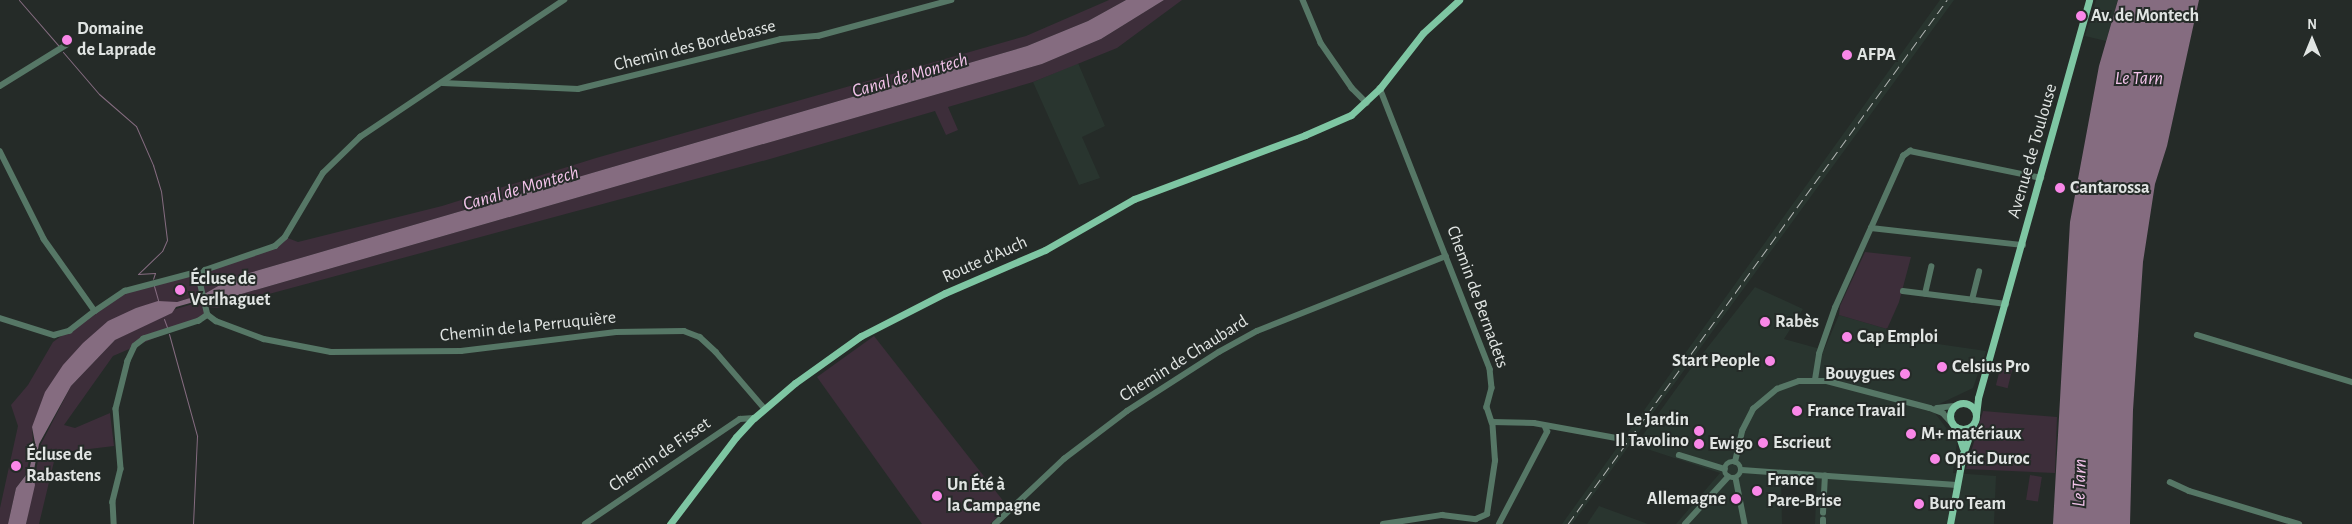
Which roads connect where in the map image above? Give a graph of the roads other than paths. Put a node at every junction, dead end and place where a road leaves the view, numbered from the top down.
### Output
1 (564, 0) edge
2 (951, 0) edge
3 (1303, 0) edge
4 (1459, 0) edge
5 (2089, 2) edge
6 (66, 45) dead end
7 (443, 83) junction
8 (0, 86) edge
9 (1380, 88) junction
10 (1366, 103) junction
11 (0, 151) edge
12 (2041, 178) junction
13 (1871, 228) junction
14 (2022, 245) junction
15 (1446, 256) junction
16 (1931, 266) dead end
17 (1979, 272) dead end
18 (200, 277) junction
19 (1903, 291) dead end
20 (1925, 294) junction
21 (1972, 300) junction
22 (2006, 304) junction
23 (95, 311) junction
24 (208, 315) junction
25 (0, 318) edge
26 (2197, 335) dead end
27 (1815, 380) junction
28 (2352, 382) edge
29 (1982, 385) junction
30 (1958, 404) junction
31 (1930, 408) junction
32 (765, 409) junction
33 (1976, 415) junction
34 (754, 418) junction
35 (1492, 422) junction
36 (1954, 425) junction
37 (1973, 425) junction
38 (1545, 427) junction
39 (1622, 439) dead end
40 (1963, 454) junction
41 (1679, 455) dead end
42 (1735, 462) junction
43 (1725, 469) junction
44 (1742, 470) junction
45 (1825, 476) junction
46 (1728, 477) junction
47 (1736, 478) junction
48 (2170, 482) dead end
49 (1956, 485) junction
50 (1823, 513) dead end
51 (114, 524) edge
52 (585, 524) edge
53 (670, 524) edge
54 (995, 524) edge
55 (1383, 524) edge
56 (1499, 524) edge
57 (1685, 524) edge
58 (1745, 524) edge
59 (1950, 524) edge
60 (2299, 524) edge

1 - 7 street
2 - 7 street, Chemin des Bordebasse
3 - 10 street
4 - 9 main road, Route d'Auch
5 - 12 main road, Avenue de Toulouse
6 - 8 street
7 - 18 street
9 - 10 main road, Route d'Auch
9 - 15 street, Chemin de Bernadets
10 - 32 main road, Route d'Auch
11 - 23 street
12 - 13 street
12 - 14 main road, Avenue de Toulouse
13 - 14 street
13 - 27 street
14 - 22 main road, Avenue de Toulouse
15 - 35 street, Chemin de Bernadets
15 - 54 street, Chemin de Chaubard
16 - 20 street
17 - 21 street
18 - 23 street
18 - 24 street
19 - 20 street
20 - 21 street
21 - 22 street
22 - 29 main road, Avenue de Toulouse
23 - 25 street
24 - 32 street, Chemin de la Perruquière
24 - 51 street
26 - 28 street
27 - 31 street
27 - 42 street
29 - 30 main road
29 - 33 main road, Avenue de Toulouse
30 - 31 street
30 - 33 main road
30 - 36 main road
31 - 36 street
32 - 34 main road, Route d'Auch
33 - 37 main road
34 - 52 street, Chemin de Fisset
34 - 53 main road, Route d'Auch
35 - 38 street
35 - 55 street, Chemin de Bernadets
36 - 37 main road
36 - 40 main road
37 - 40 main road
38 - 39 street
38 - 56 street
40 - 49 main road
41 - 43 street
42 - 43 street
42 - 44 street
43 - 46 street
44 - 45 street
44 - 47 street
45 - 49 street
45 - 50 street
46 - 47 street
46 - 57 street
47 - 58 street
48 - 60 street
49 - 59 main road

